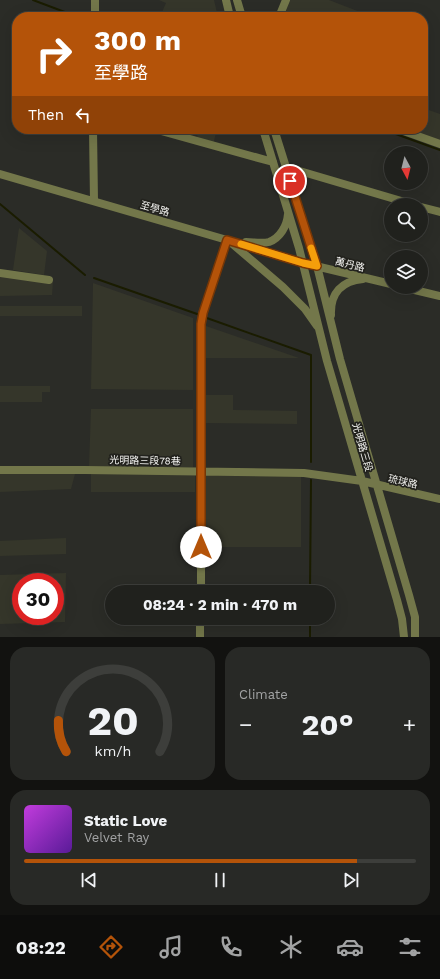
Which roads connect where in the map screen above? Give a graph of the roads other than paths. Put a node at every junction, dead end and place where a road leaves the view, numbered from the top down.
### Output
1 (96, 0) edge
2 (226, 0) edge
3 (237, 0) edge
4 (286, 0) edge
5 (97, 12) edge
6 (229, 12) edge
7 (241, 12) edge
8 (282, 12) edge
9 (93, 134) edge
10 (172, 134) edge
11 (265, 134) edge
12 (276, 134) edge
13 (412, 134) edge
14 (440, 144) edge
15 (273, 162) junction
16 (286, 167) junction
17 (0, 174) edge
18 (390, 198) edge
19 (94, 201) junction
20 (428, 209) edge
21 (288, 211) junction
22 (440, 212) edge
23 (227, 240) junction
24 (303, 263) junction
25 (317, 266) junction
26 (0, 273) edge
27 (370, 279) junction
28 (49, 280) dead end
29 (384, 282) edge
30 (428, 293) edge
31 (440, 296) edge
32 (332, 326) junction
33 (320, 331) junction
34 (0, 470) edge
35 (201, 471) junction
36 (362, 481) junction
37 (377, 485) junction
38 (440, 499) edge
39 (201, 585) edge
40 (200, 625) edge
41 (200, 637) edge
42 (404, 637) edge
43 (415, 637) edge

1 - 5 street
2 - 6 street
3 - 7 street
4 - 8 street
9 - 19 street
10 - 15 street
11 - 15 street, 光明路三段
12 - 16 street, 光明路三段
13 - 14 street
15 - 21 street, 光明路三段
16 - 18 street
16 - 25 street, 光明路三段
17 - 19 street, 至學路
19 - 23 street, 至學路
20 - 22 street
21 - 23 street
21 - 24 street, 光明路三段
23 - 24 street, 至學路
23 - 33 street
23 - 35 street
24 - 25 street, 萬丹路
24 - 33 street, 光明路三段
25 - 27 street, 萬丹路
25 - 32 street, 光明路三段
26 - 28 street
27 - 29 street, 萬丹路
27 - 32 street
30 - 31 street
32 - 37 street, 光明路三段
33 - 36 street, 光明路三段
34 - 35 street, 光明路三段78巷
35 - 36 street, 光明路三段78巷
35 - 39 street
36 - 37 street, 琉球路
36 - 42 street, 光明路三段
37 - 38 street, 琉球路
37 - 43 street, 光明路三段
40 - 41 street

